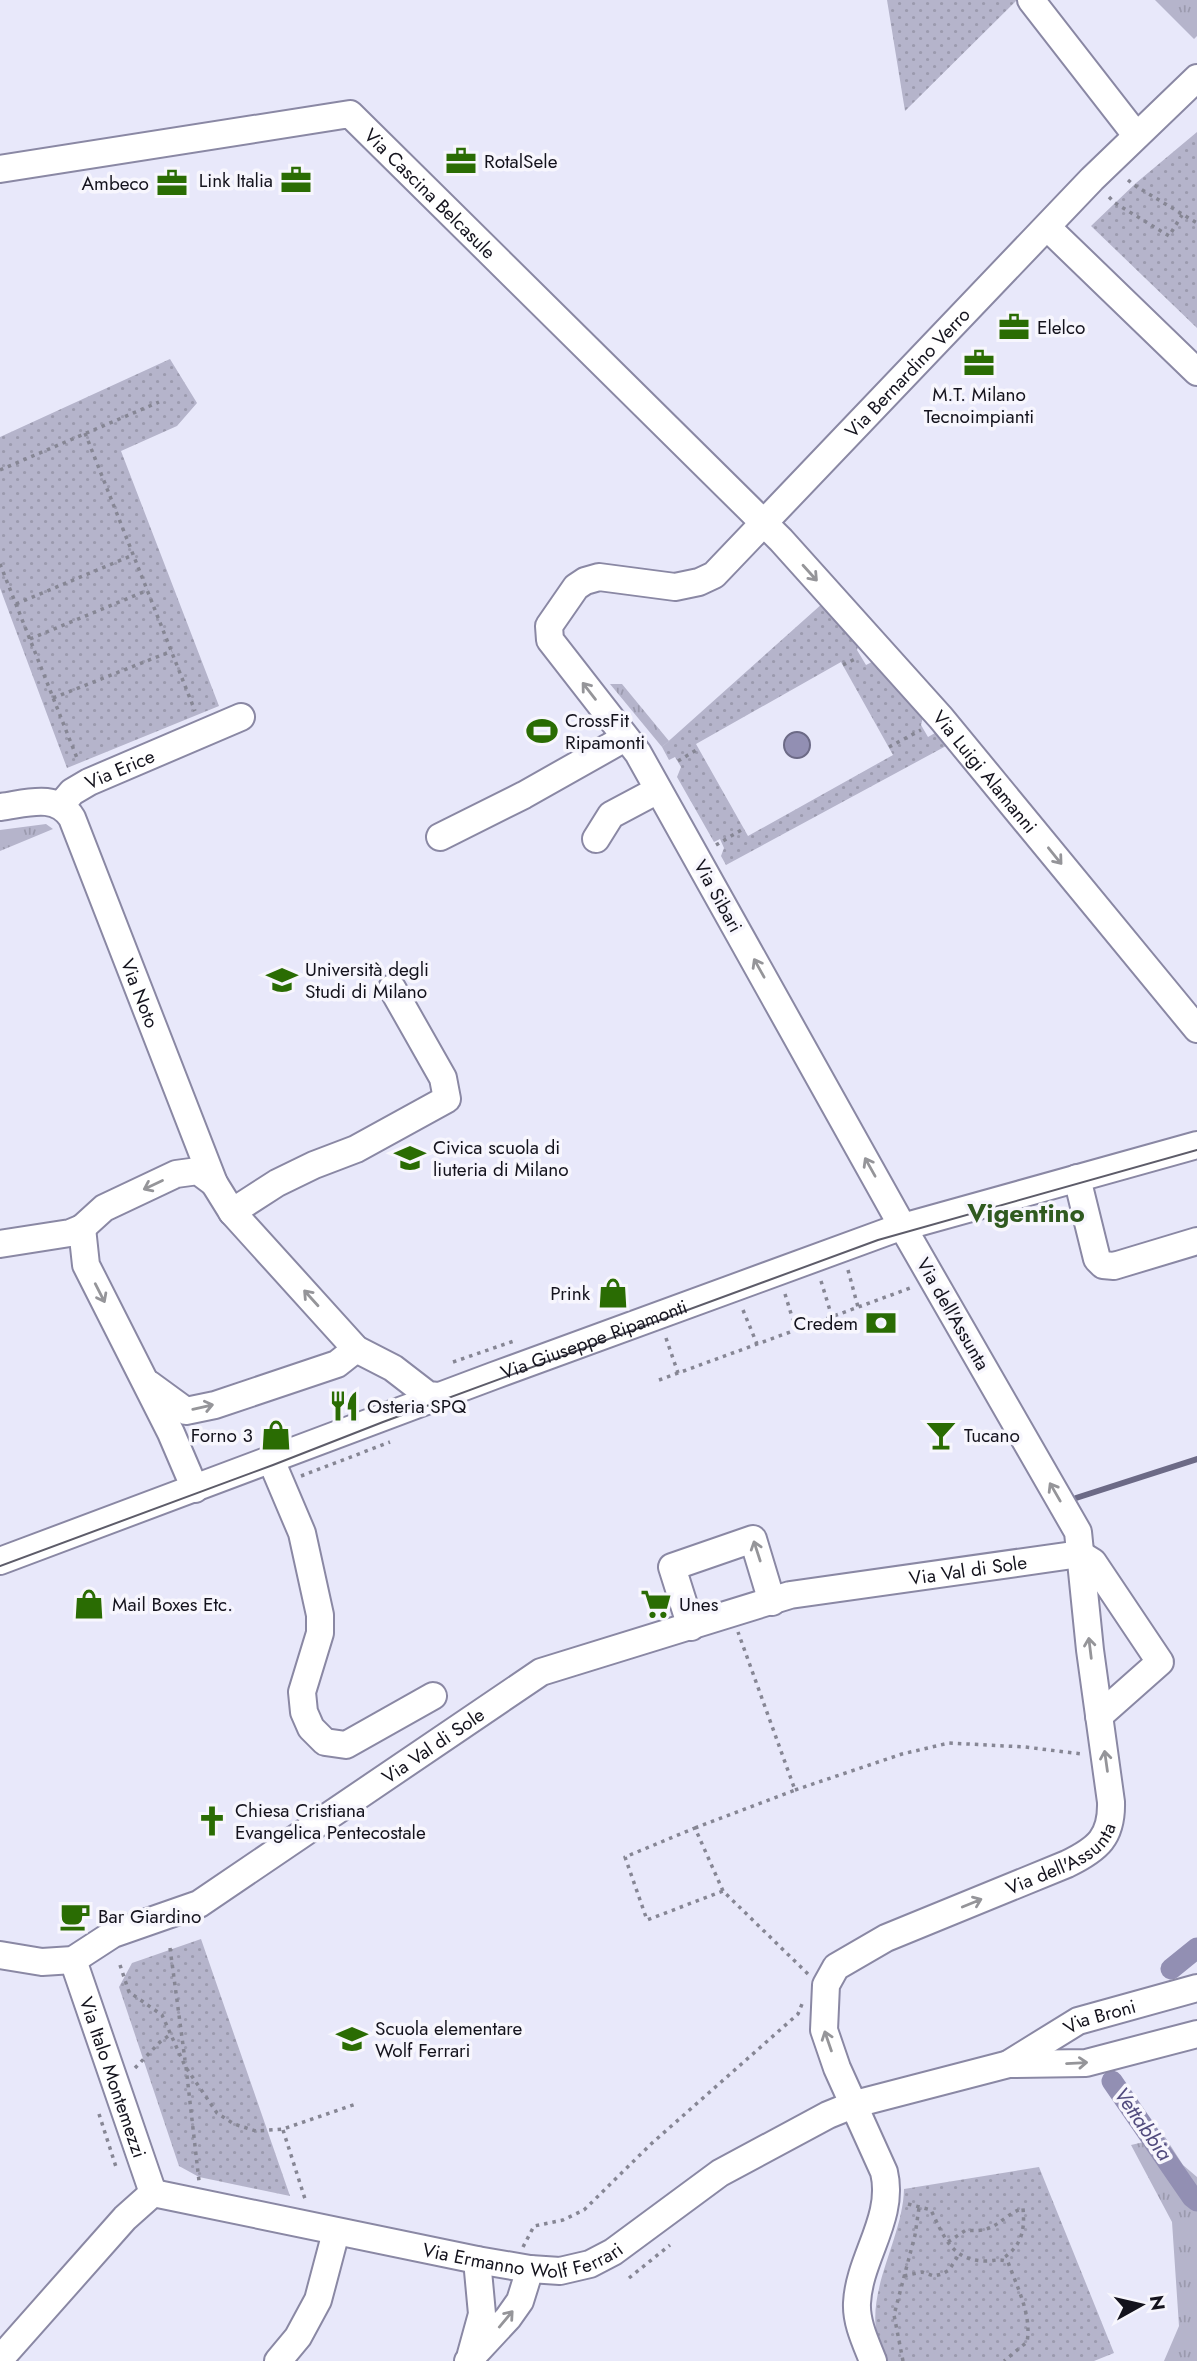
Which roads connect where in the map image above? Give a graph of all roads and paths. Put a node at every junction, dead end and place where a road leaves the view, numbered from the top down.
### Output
1 (1031, 0) edge
2 (1197, 78) edge
3 (1136, 135) junction
4 (0, 169) edge
5 (1128, 180) dead end
6 (1109, 197) dead end
7 (1182, 215) junction
8 (1197, 223) edge
9 (1047, 227) junction
10 (1197, 372) edge
11 (159, 402) dead end
12 (85, 433) junction
13 (0, 470) edge
14 (764, 522) junction
15 (134, 555) junction
16 (0, 564) edge
17 (585, 581) joint
18 (148, 590) junction
19 (16, 604) junction
20 (30, 639) junction
21 (172, 651) junction
22 (53, 698) junction
23 (196, 713) dead end
24 (241, 717) dead end
25 (941, 718) junction
26 (625, 738) junction
27 (889, 747) dead end
28 (698, 749) dead end
29 (77, 758) dead end
30 (677, 761) dead end
31 (658, 790) junction
32 (61, 805) junction
33 (0, 807) edge
34 (743, 829) dead end
35 (440, 837) dead end
36 (596, 839) dead end
37 (696, 856) junction
38 (392, 988) dead end
39 (1188, 998) edge
40 (1197, 1029) edge
41 (1197, 1145) edge
42 (1077, 1178) junction
43 (215, 1183) junction
44 (232, 1212) junction
45 (903, 1227) junction
46 (82, 1228) junction
47 (1197, 1241) edge
48 (0, 1244) edge
49 (848, 1270) dead end
50 (821, 1280) dead end
51 (933, 1280) junction
52 (785, 1294) dead end
53 (858, 1307) junction
54 (743, 1310) dead end
55 (832, 1317) junction
56 (796, 1330) junction
57 (666, 1338) dead end
58 (514, 1341) dead end
59 (757, 1344) junction
60 (356, 1349) junction
61 (453, 1362) dead end
62 (678, 1373) junction
63 (659, 1380) dead end
64 (145, 1381) junction
65 (438, 1396) junction
66 (390, 1442) dead end
67 (271, 1460) junction
68 (301, 1476) dead end
69 (195, 1489) junction
70 (1080, 1554) junction
71 (0, 1561) edge
72 (772, 1602) junction
73 (732, 1614) junction
74 (691, 1627) junction
75 (433, 1696) dead end
76 (1099, 1716) junction
77 (1105, 1757) junction
78 (795, 1790) junction
79 (695, 1828) junction
80 (723, 1891) junction
81 (170, 1948) dead end
82 (0, 1955) edge
83 (74, 1960) junction
84 (120, 1965) dead end
85 (808, 1983) dead end
86 (1197, 1988) edge
87 (803, 2002) dead end
88 (171, 2034) junction
89 (1197, 2034) edge
90 (1009, 2064) junction
91 (186, 2066) junction
92 (116, 2080) junction
93 (356, 2104) dead end
94 (855, 2104) junction
95 (99, 2114) dead end
96 (283, 2129) junction
97 (117, 2170) dead end
98 (153, 2193) junction
99 (902, 2202) dead end
100 (202, 2204) junction
101 (307, 2204) dead end
102 (919, 2208) junction
103 (336, 2232) junction
104 (948, 2242) junction
105 (670, 2245) dead end
106 (958, 2256) junction
107 (527, 2258) junction
108 (1002, 2259) junction
109 (477, 2260) junction
110 (903, 2276) junction
111 (629, 2278) dead end
112 (0, 2358) edge
113 (468, 2360) edge
114 (278, 2361) edge
115 (873, 2361) edge
116 (903, 2361) edge
117 (1004, 2361) edge

1 - 3 street
2 - 3 street, Via Bernardino Verro
3 - 9 street, Via Bernardino Verro
4 - 14 street, Via Cascina Belcasule
5 - 7 path
6 - 7 path
7 - 8 path
9 - 10 street
9 - 14 street, Via Bernardino Verro
11 - 12 path
12 - 13 path
12 - 15 path
14 - 17 street, Via Bernardino Verro
14 -> 25 street, Via Luigi Alamanni
15 - 18 path
15 - 19 path
16 - 19 path
26 -> 17 street, Via Sibari
18 - 20 path
18 - 21 path
19 - 20 path
20 - 22 path
21 - 22 path
21 - 23 path
22 - 29 path
24 - 32 street, Via Erice
25 - 27 path
25 -> 39 street, Via Luigi Alamanni
26 - 31 street, Via Sibari
26 - 35 street
28 - 30 path
31 - 36 street
31 - 37 street, Via Sibari
32 - 33 street
32 - 43 street, Via Noto
34 - 37 path
45 -> 37 street, Via Sibari
38 - 44 street
39 - 40 street, Via Luigi Alamanni
41 - 42 street, Via Giuseppe Ripamonti
42 - 45 street, Via Giuseppe Ripamonti
42 - 47 street
43 - 44 street, Via Noto
43 -> 46 street
60 -> 44 street, Via Noto
45 - 51 street, Via dell'Assunta
45 - 65 street, Via Giuseppe Ripamonti
46 - 48 street
46 -> 64 street
49 - 53 path
50 - 55 path
51 - 53 path
70 -> 51 street, Via dell'Assunta
52 - 56 path
53 - 55 path
54 - 59 path
55 - 56 path
56 - 59 path
57 - 62 path
58 - 61 path
59 - 62 path
64 -> 60 street
60 - 65 street, Via Noto
62 - 63 path
64 - 69 street
65 - 67 street, Via Giuseppe Ripamonti
66 - 68 path
67 - 69 street, Via Giuseppe Ripamonti
67 - 75 street
69 - 71 street, Via Giuseppe Ripamonti
70 - 72 street, Via Val di Sole
76 -> 70 street, Via dell'Assunta
70 - 76 street
72 - 73 street, Via Val di Sole
72 -> 74 street
73 - 74 street, Via Val di Sole
73 - 78 path
74 - 83 street, Via Val di Sole
76 - 77 street, Via dell'Assunta
77 - 78 path
94 -> 77 street, Via dell'Assunta
78 - 79 path
79 - 80 path
79 - 80 path
80 - 85 path
81 - 91 path
82 - 83 street
83 - 92 street, Via Italo Montemezzi
84 - 88 path
86 - 90 street, Via Broni
87 - 107 path
88 - 91 path
88 - 92 path
90 -> 89 street, Via Broni
90 - 94 street, Via Broni
91 - 96 path
91 - 100 path
92 - 98 street, Via Italo Montemezzi
93 - 96 path
94 - 107 street, Via Ermanno Wolf Ferrari
94 - 115 street, Via dell'Assunta
95 - 97 path
96 - 101 path
98 - 100 street, Via Ermanno Wolf Ferrari
98 - 112 street
99 - 102 path
100 - 103 street, Via Ermanno Wolf Ferrari
102 - 104 path
102 - 110 path
103 - 109 street, Via Ermanno Wolf Ferrari
103 - 114 street
104 - 106 path
104 - 108 path
105 - 111 path
106 - 108 path
106 - 110 path
107 - 109 street, Via Ermanno Wolf Ferrari
113 -> 107 street
108 - 117 path
109 - 113 street
110 - 116 path

